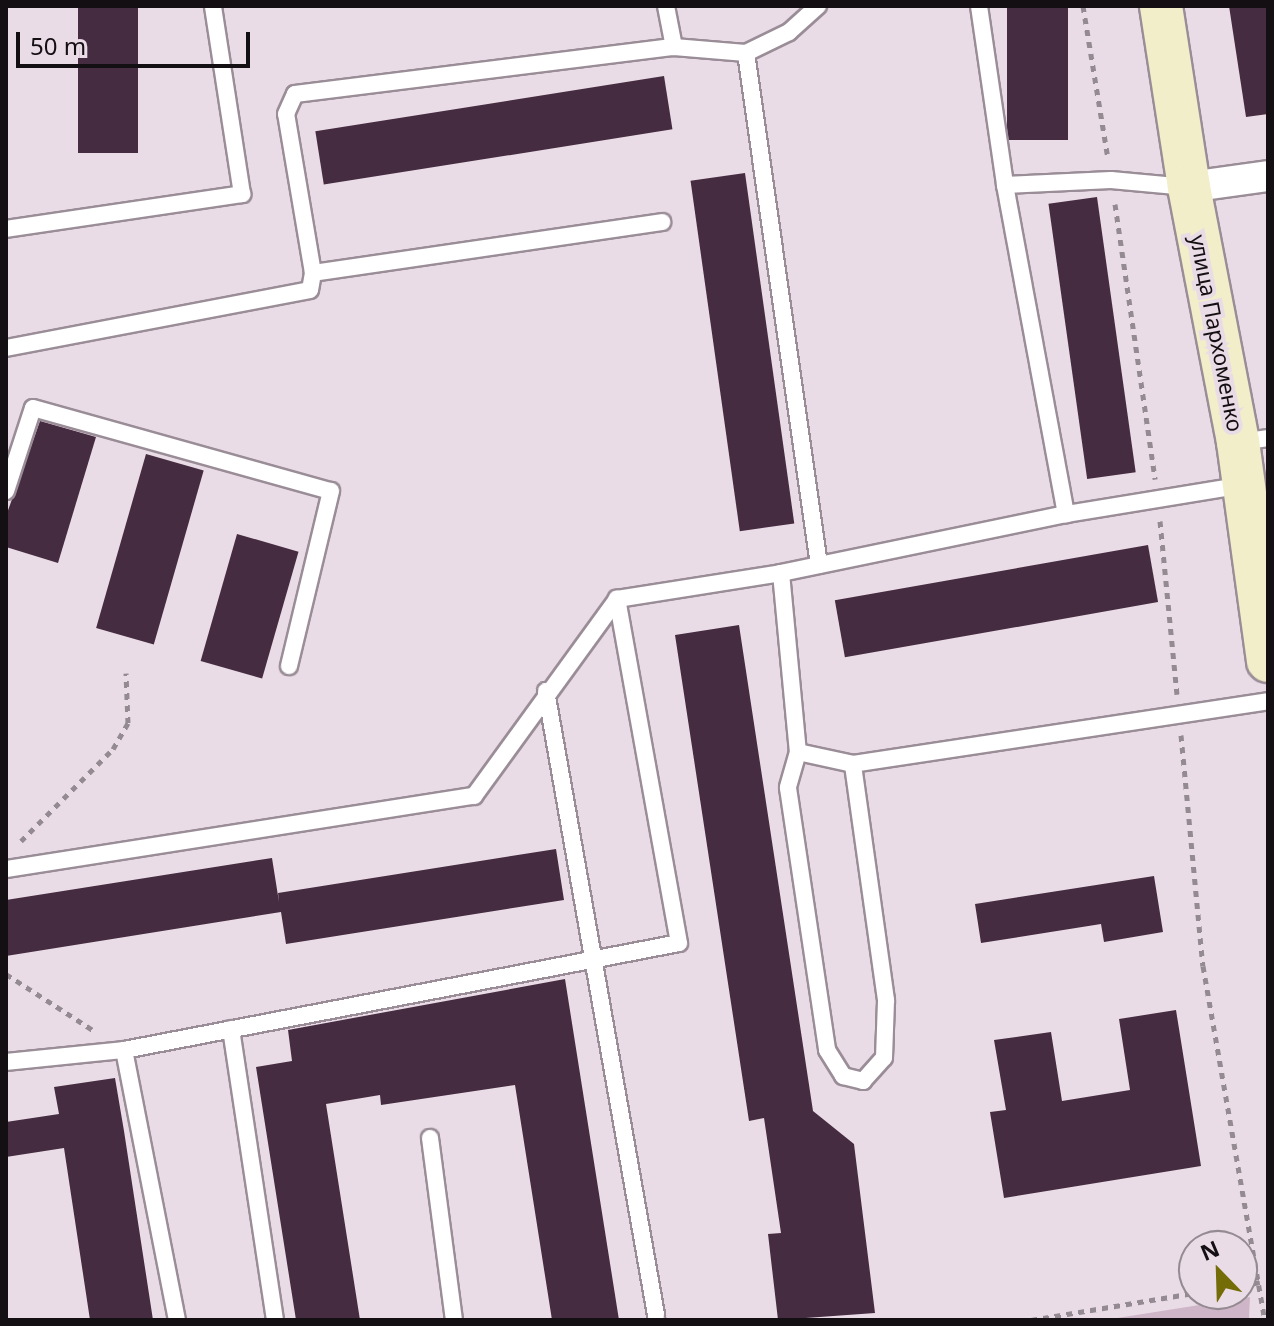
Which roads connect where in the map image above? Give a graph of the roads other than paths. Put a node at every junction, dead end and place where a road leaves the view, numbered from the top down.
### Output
1 (213, 6) edge
2 (666, 6) edge
3 (818, 6) edge
4 (979, 6) edge
5 (1161, 6) edge
6 (674, 47) junction
7 (746, 53) junction
8 (1268, 176) edge
9 (1005, 185) junction
10 (1189, 187) junction
11 (662, 222) dead end
12 (6, 229) edge
13 (313, 273) junction
14 (6, 348) edge
15 (1253, 440) edge
16 (1244, 485) junction
17 (6, 491) edge
18 (1066, 514) junction
19 (819, 565) junction
20 (781, 573) junction
21 (617, 599) junction
22 (1268, 661) edge
23 (289, 666) dead end
24 (546, 691) junction
25 (1268, 701) edge
26 (798, 752) junction
27 (853, 764) junction
28 (6, 869) edge
29 (593, 962) junction
30 (231, 1029) junction
31 (124, 1050) junction
32 (6, 1062) edge
33 (430, 1138) dead end
34 (656, 1315) dead end
35 (177, 1320) edge
36 (275, 1320) edge
37 (454, 1320) edge

1 - 12 lane
2 - 6 lane
3 - 7 lane
4 - 9 lane
5 - 10 street, улица Пархоменко
6 - 7 lane
6 - 13 lane
7 - 19 lane
8 - 10 street
9 - 10 lane
9 - 18 lane
10 - 15 street, улица Пархоменко
11 - 13 lane
13 - 14 lane
15 - 16 street, улица Пархоменко
16 - 18 lane
16 - 22 street, улица Пархоменко
17 - 23 lane
18 - 19 lane
19 - 20 lane
20 - 21 lane
20 - 26 lane
21 - 24 lane
21 - 29 lane
24 - 28 lane
24 - 29 lane
25 - 27 lane
26 - 27 lane
26 - 27 lane
29 - 30 lane
29 - 34 lane
30 - 31 lane
30 - 36 lane
31 - 32 lane
31 - 35 lane
33 - 37 lane

